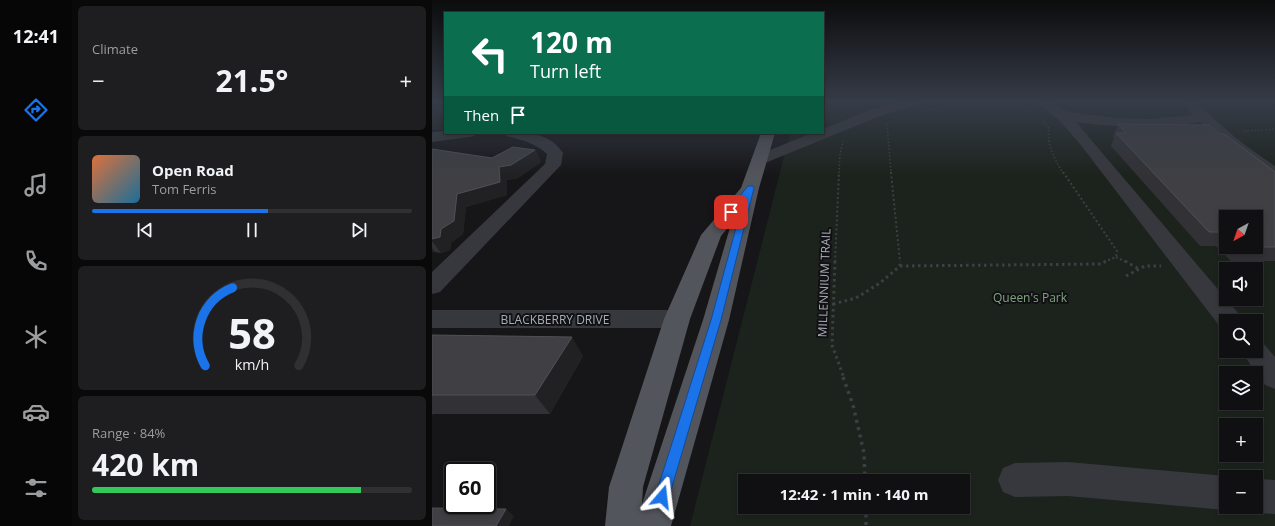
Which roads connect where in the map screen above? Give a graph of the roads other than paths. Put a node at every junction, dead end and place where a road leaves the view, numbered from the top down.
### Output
1 (836, 127) edge
2 (851, 127) edge
3 (1063, 127) edge
4 (1213, 127) edge
5 (845, 130) junction
6 (460, 134) edge
7 (518, 134) edge
8 (768, 134) edge
9 (432, 137) edge
10 (759, 160) junction
11 (1275, 174) edge
12 (750, 188) junction
13 (432, 286) edge
14 (1224, 314) edge
15 (432, 319) edge
16 (678, 319) junction
17 (1260, 358) edge
18 (1275, 377) edge
19 (1015, 480) dead end
20 (1219, 492) edge
21 (1263, 496) edge
22 (1275, 497) edge
23 (623, 526) edge
24 (653, 526) edge

1 - 5 street
2 - 5 street
3 - 14 street
4 - 11 street
5 - 10 street
6 - 9 street
7 - 13 street
8 - 10 main road
10 - 12 main road
12 - 16 main road
12 - 24 main road
15 - 16 street, BLACKBERRY DRIVE
16 - 23 main road
17 - 18 street
19 - 20 street
21 - 22 street

